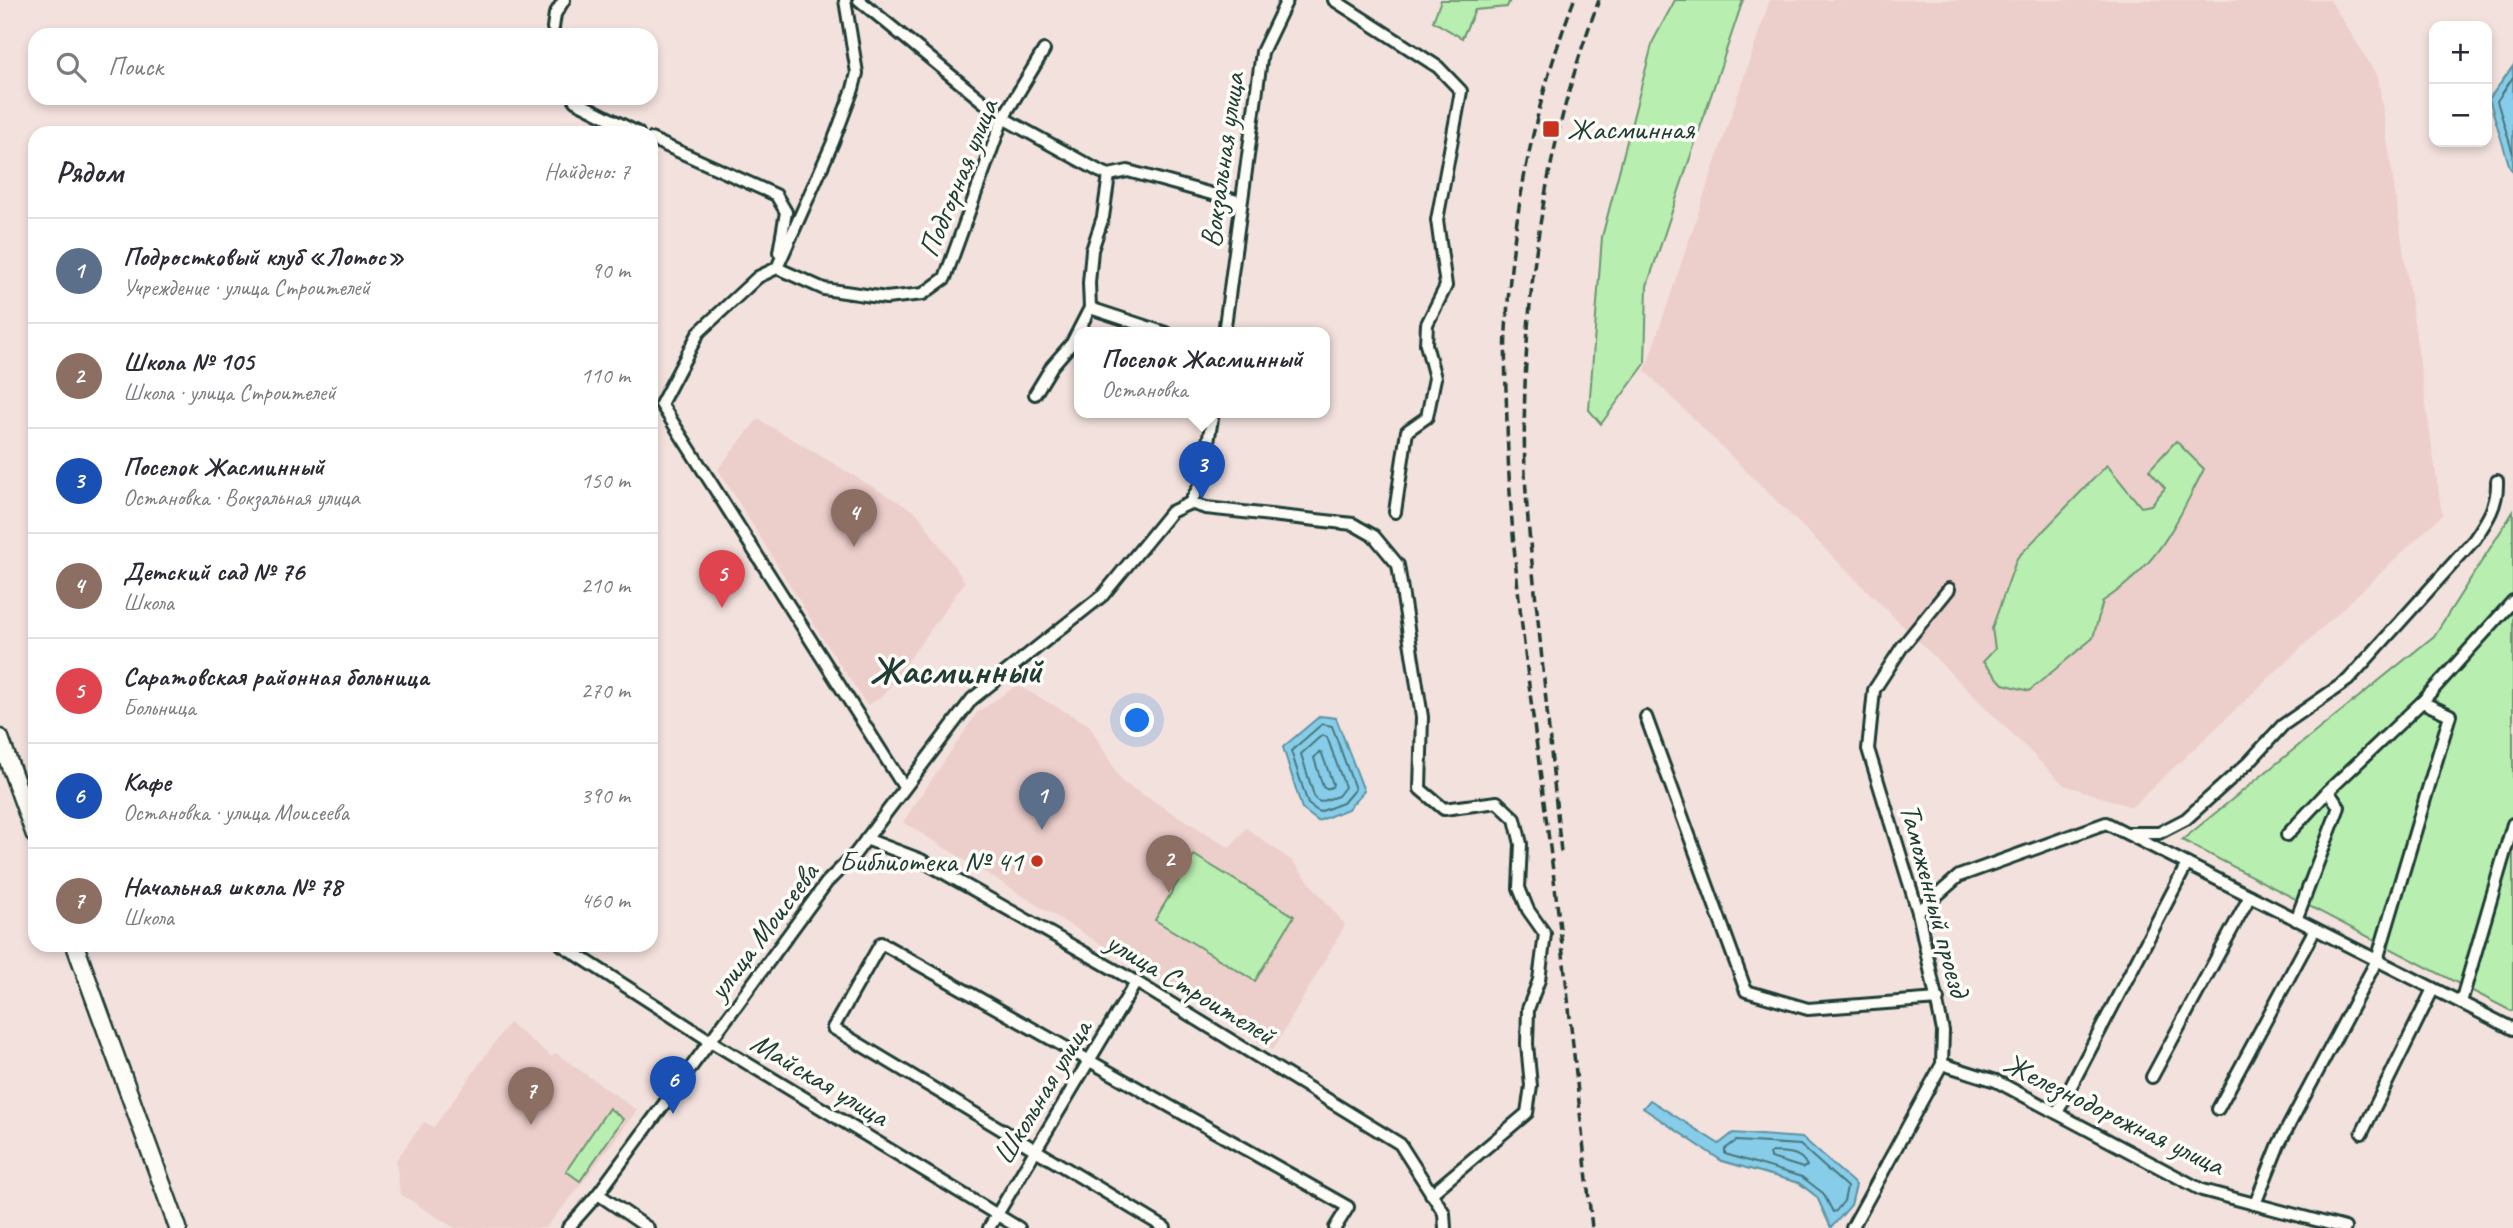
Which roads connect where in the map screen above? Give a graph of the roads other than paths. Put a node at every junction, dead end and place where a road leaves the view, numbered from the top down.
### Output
1 (564, 0) edge
2 (845, 0) edge
3 (859, 0) edge
4 (1287, 0) edge
5 (1334, 0) edge
6 (553, 28) dead end
7 (1044, 50) dead end
8 (582, 105) edge
9 (1003, 118) junction
10 (623, 126) edge
11 (658, 142) edge
12 (1109, 175) junction
13 (1241, 202) junction
14 (777, 268) junction
15 (1090, 308) junction
16 (1080, 327) edge
17 (1148, 327) edge
18 (1225, 327) edge
19 (1074, 339) edge
20 (1035, 394) dead end
21 (1212, 418) edge
22 (2497, 481) dead end
23 (1190, 503) junction
24 (1395, 512) dead end
25 (1949, 589) dead end
26 (2513, 601) edge
27 (2422, 702) junction
28 (1646, 717) dead end
29 (0, 738) edge
30 (904, 787) junction
31 (2328, 791) junction
32 (28, 816) edge
33 (2513, 824) edge
34 (2124, 833) junction
35 (2287, 835) dead end
36 (866, 839) junction
37 (2187, 864) junction
38 (2250, 896) junction
39 (1918, 912) junction
40 (2296, 920) junction
41 (2315, 929) junction
42 (78, 952) edge
43 (573, 952) edge
44 (2377, 960) junction
45 (1136, 982) junction
46 (2433, 989) junction
47 (1938, 999) junction
48 (2461, 1002) junction
49 (2513, 1029) edge
50 (712, 1042) junction
51 (1090, 1059) junction
52 (1942, 1064) junction
53 (2152, 1077) dead end
54 (2218, 1109) dead end
55 (2057, 1113) junction
56 (2362, 1133) dead end
57 (1036, 1151) junction
58 (598, 1194) junction
59 (1431, 1194) junction
60 (2255, 1204) junction
61 (997, 1215) junction
62 (178, 1228) edge
63 (568, 1228) edge
64 (648, 1228) edge
65 (989, 1228) edge
66 (1019, 1228) edge
67 (1165, 1228) edge
68 (1335, 1228) edge
69 (1445, 1228) edge
70 (1852, 1228) edge
71 (2345, 1228) edge

1 - 6 street
2 - 14 street
3 - 9 street
4 - 13 street, Вокзальная улица
5 - 24 street
7 - 9 street, Подгорная улица
8 - 10 street
9 - 12 street
9 - 14 street, Подгорная улица
11 - 14 street
12 - 13 street
12 - 15 street
13 - 18 street, Вокзальная улица
14 - 30 street
15 - 16 street
15 - 17 street
19 - 20 street
21 - 23 street
22 - 34 street
23 - 30 street, улица Моисеева
23 - 59 street
25 - 39 street, Таможенный проезд
26 - 27 street
27 - 31 street
27 - 44 street
28 - 47 street
29 - 32 main road
30 - 36 street, улица Моисеева
31 - 35 street
31 - 40 street
33 - 48 street
34 - 37 street
34 - 39 street
36 - 45 street, улица Строителей
36 - 50 street, улица Моисеева
37 - 38 street
37 - 55 street
38 - 40 street
38 - 53 street
39 - 47 street, Таможенный проезд
40 - 41 street
41 - 44 street
41 - 54 street
42 - 62 main road
43 - 50 street, Майская улица
44 - 46 street
44 - 60 street
45 - 51 street, Школьная улица
45 - 59 street, улица Строителей
46 - 48 street
46 - 56 street
47 - 52 street, Таможенный проезд
48 - 49 street
50 - 58 street, улица Моисеева
50 - 61 street, Майская улица
51 - 57 street, Школьная улица
51 - 57 street
51 - 68 street
52 - 55 street, Железнодорожная улица
52 - 70 street, Таможенный проезд
55 - 60 street, Железнодорожная улица
57 - 61 street, Школьная улица
57 - 67 street
58 - 63 street, улица Моисеева
58 - 64 street
59 - 69 street, улица Строителей
60 - 71 street, Железнодорожная улица
61 - 65 street, Школьная улица
61 - 66 street, Майская улица

